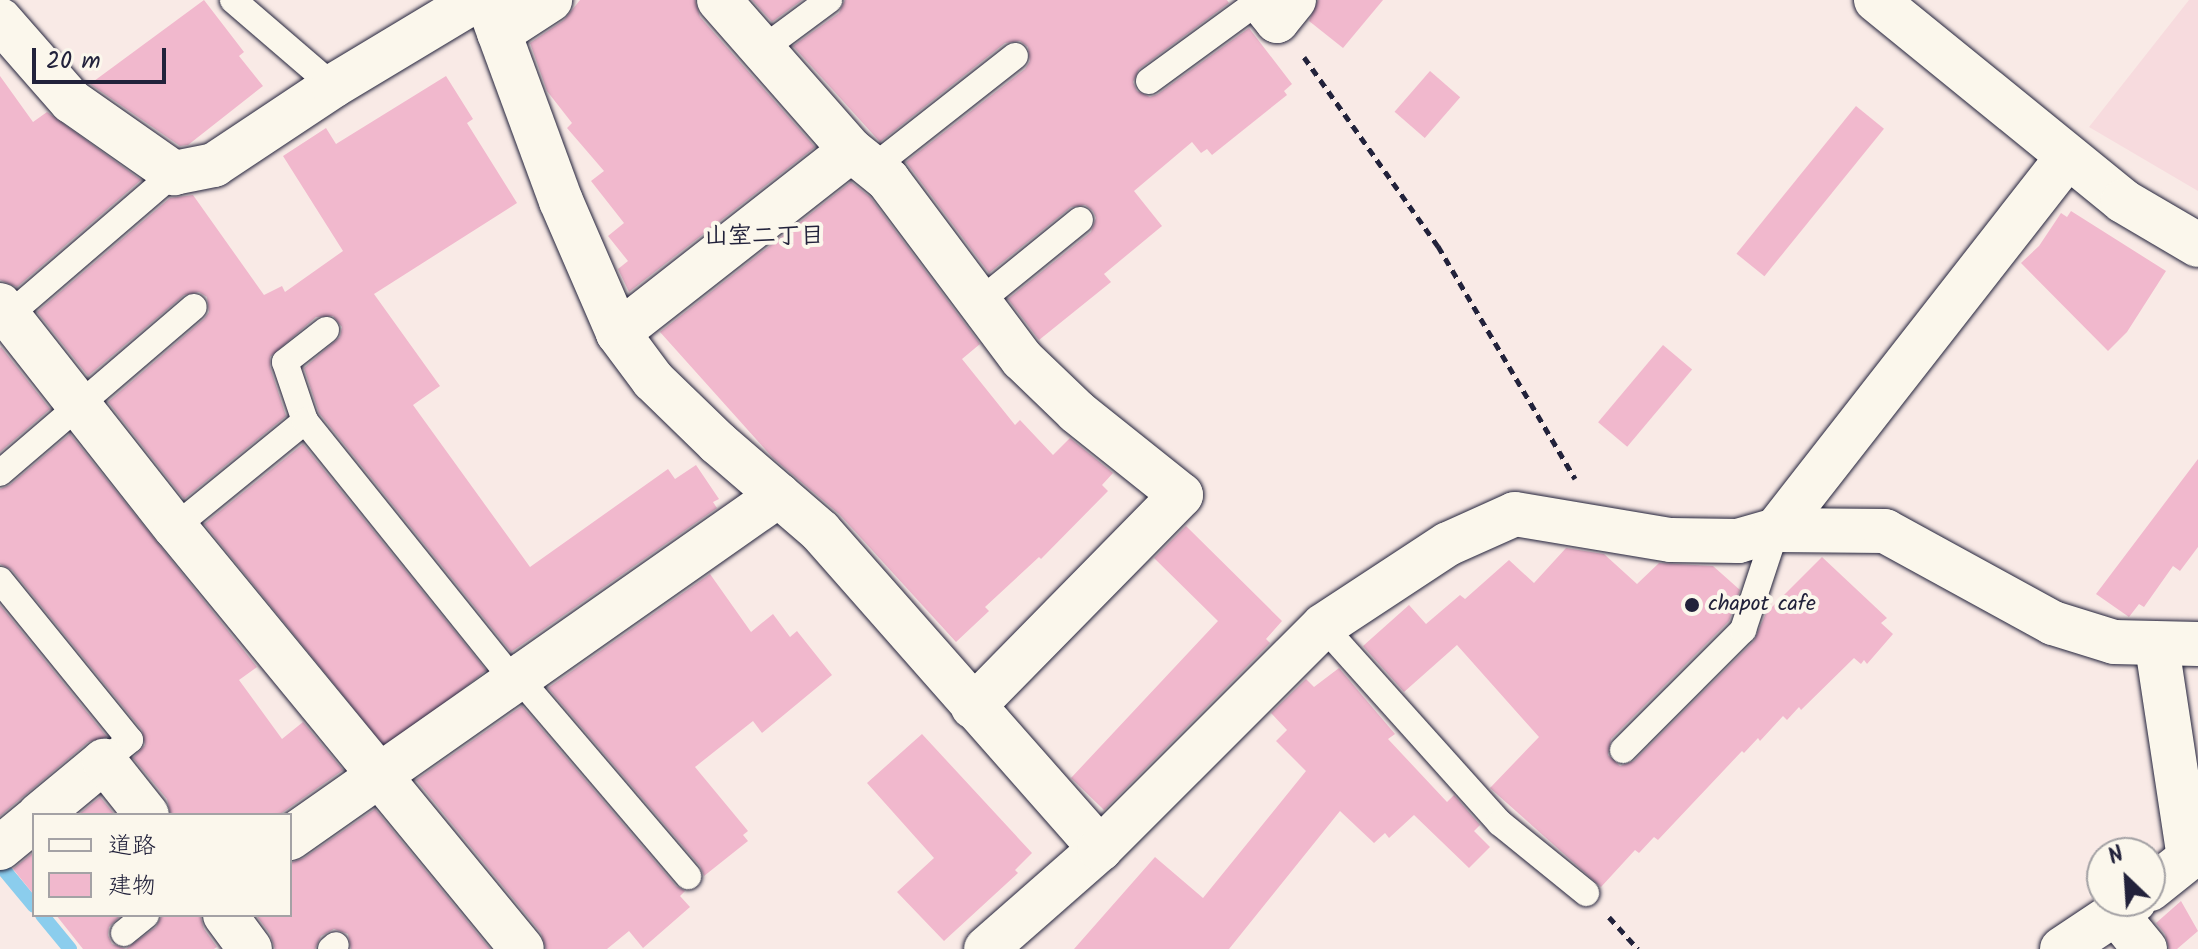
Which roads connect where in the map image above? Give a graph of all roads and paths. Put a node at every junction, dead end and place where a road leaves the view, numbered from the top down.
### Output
1 (233, 0) edge
2 (550, 0) edge
3 (719, 0) edge
4 (829, 0) edge
5 (1876, 0) edge
6 (1273, 5) edge
7 (487, 11) edge
8 (0, 20) edge
9 (760, 51) junction
10 (1015, 56) dead end
11 (1149, 81) dead end
12 (333, 86) junction
13 (2067, 157) junction
14 (863, 158) junction
15 (174, 173) junction
16 (1080, 220) dead end
17 (2198, 245) edge
18 (979, 302) junction
19 (194, 307) dead end
20 (4, 310) edge
21 (326, 330) dead end
22 (618, 333) junction
23 (80, 406) junction
24 (305, 421) junction
25 (0, 473) edge
26 (779, 495) junction
27 (175, 527) junction
28 (1776, 530) junction
29 (1604, 531) junction
30 (0, 580) edge
31 (1323, 626) junction
32 (2177, 645) edge
33 (516, 678) junction
34 (973, 707) junction
35 (1623, 750) dead end
36 (104, 761) junction
37 (378, 774) junction
38 (41, 813) edge
39 (145, 813) edge
40 (32, 822) edge
41 (292, 837) edge
42 (0, 848) edge
43 (1100, 849) junction
44 (688, 876) dead end
45 (2166, 876) edge
46 (1586, 893) dead end
47 (144, 917) edge
48 (226, 917) edge
49 (2111, 917) edge
50 (2138, 917) edge
51 (124, 933) dead end
52 (250, 949) edge
53 (522, 949) edge
54 (986, 949) edge
55 (2062, 949) edge
56 (2145, 949) edge

1 - 12 lane
2 - 7 street
3 - 9 street
4 - 9 lane
5 - 13 street
6 - 11 lane
6 - 29 path
7 - 12 street
7 - 22 street
8 - 15 street
9 - 14 street
10 - 14 lane
12 - 15 street
13 - 17 street
13 - 28 street
14 - 18 street
14 - 22 street
15 - 20 lane
16 - 18 lane
18 - 34 street
19 - 23 lane
20 - 23 street
21 - 24 lane
22 - 26 street
23 - 25 lane
23 - 27 street
24 - 27 lane
24 - 33 lane
26 - 33 street
26 - 34 street
27 - 37 street
28 - 29 street
28 - 32 street
28 - 35 lane
29 - 31 street
30 - 36 lane
31 - 43 street
31 - 46 lane
32 - 45 street
33 - 37 street
33 - 44 lane
34 - 43 street
36 - 38 street
36 - 39 street
37 - 41 street
37 - 53 street
40 - 42 street
43 - 54 street
47 - 51 lane
48 - 52 street
49 - 55 street
50 - 56 street

